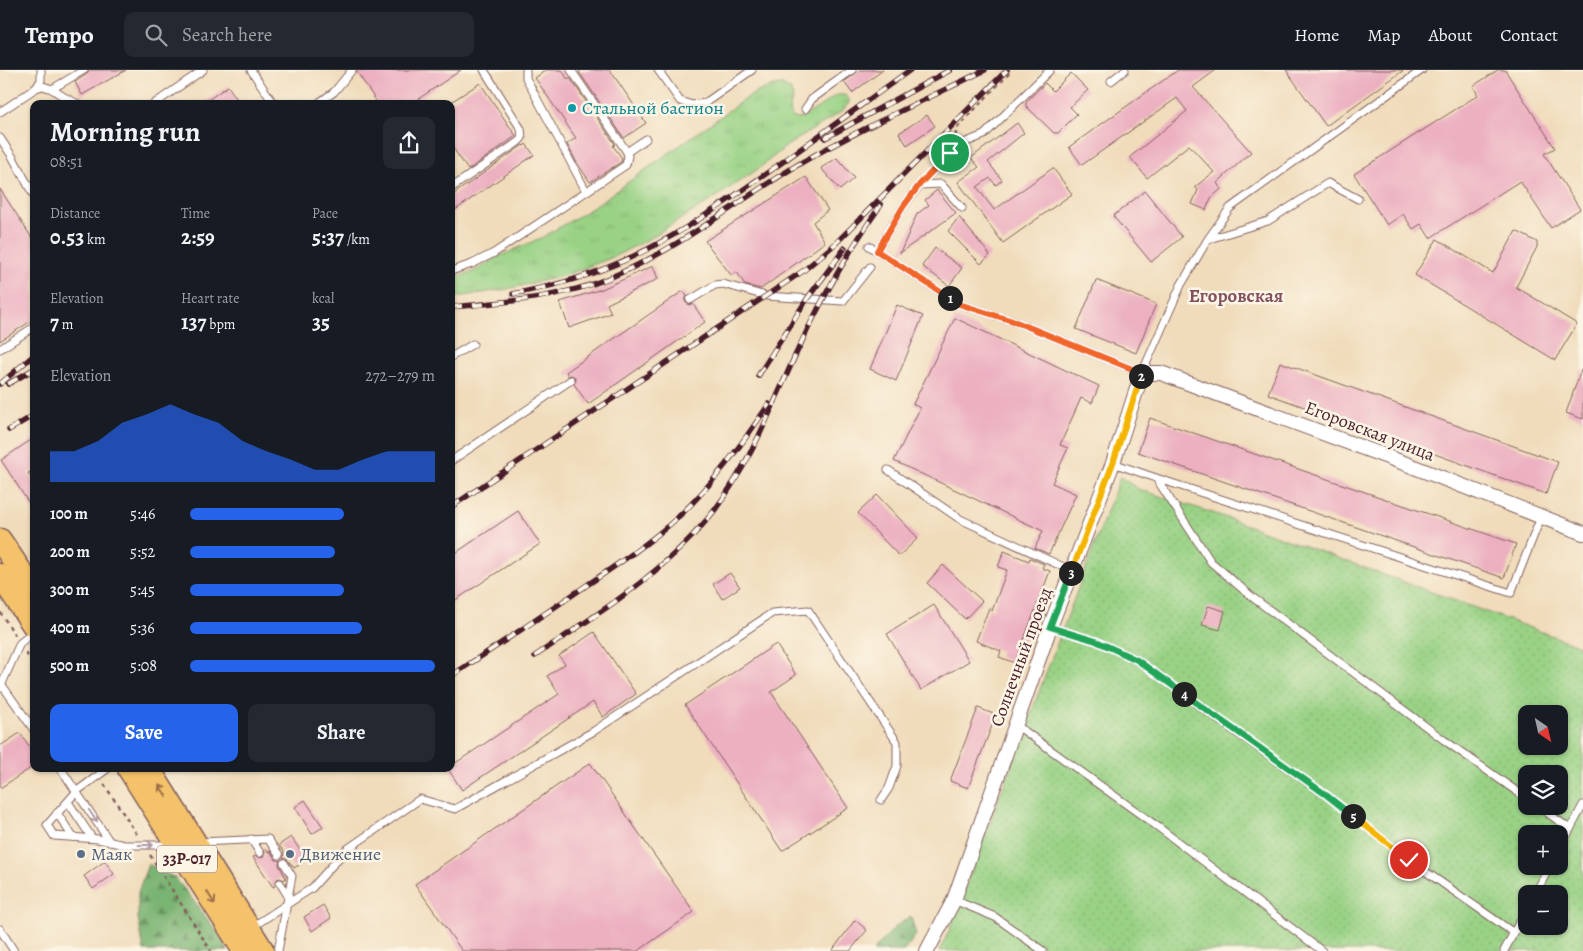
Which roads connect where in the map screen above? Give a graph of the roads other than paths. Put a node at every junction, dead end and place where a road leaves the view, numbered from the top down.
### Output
1 (41, 70) edge
2 (84, 70) edge
3 (203, 70) edge
4 (251, 70) edge
5 (352, 70) edge
6 (484, 70) edge
7 (526, 70) edge
8 (571, 70) edge
9 (658, 70) edge
10 (752, 70) edge
11 (852, 70) edge
12 (1050, 70) edge
13 (1125, 70) edge
14 (1422, 70) edge
15 (1111, 81) dead end
16 (36, 88) junction
17 (52, 89) junction
18 (70, 100) edge
19 (160, 100) edge
20 (271, 100) edge
21 (323, 100) edge
22 (805, 109) dead end
23 (0, 112) edge
24 (0, 138) edge
25 (646, 139) dead end
26 (627, 152) junction
27 (455, 183) edge
28 (920, 184) junction
29 (30, 189) edge
30 (586, 191) junction
31 (1358, 199) dead end
32 (962, 208) dead end
33 (1208, 239) junction
34 (869, 246) dead end
35 (877, 251) junction
36 (870, 267) dead end
37 (455, 270) edge
38 (690, 300) dead end
39 (30, 330) edge
40 (473, 344) dead end
41 (0, 349) edge
42 (455, 355) edge
43 (1142, 373) junction
44 (571, 380) dead end
45 (455, 458) edge
46 (1113, 463) junction
47 (888, 470) dead end
48 (1156, 478) junction
49 (1541, 517) junction
50 (1583, 533) edge
51 (0, 540) edge
52 (1072, 571) junction
53 (0, 575) edge
54 (30, 585) edge
55 (30, 620) edge
56 (1050, 627) junction
57 (30, 635) edge
58 (1, 686) edge
59 (1016, 724) junction
60 (30, 725) edge
61 (63, 772) edge
62 (102, 772) edge
63 (131, 772) edge
64 (151, 772) edge
65 (77, 791) junction
66 (1518, 792) edge
67 (881, 800) dead end
68 (68, 802) junction
69 (1583, 805) edge
70 (57, 814) junction
71 (1551, 815) edge
72 (1570, 829) junction
73 (1568, 833) edge
74 (73, 837) junction
75 (92, 838) junction
76 (251, 838) junction
77 (110, 842) junction
78 (187, 844) junction
79 (260, 853) dead end
80 (279, 855) dead end
81 (284, 863) dead end
82 (280, 883) dead end
83 (288, 896) junction
84 (954, 900) junction
85 (287, 904) junction
86 (1518, 925) edge
87 (0, 929) edge
88 (250, 929) junction
89 (1514, 933) junction
90 (14, 951) edge
91 (244, 951) edge
92 (263, 951) edge
93 (278, 951) edge
94 (927, 951) edge
95 (1043, 951) edge
96 (1322, 951) edge
97 (1504, 951) edge

1 - 16 lane
2 - 17 lane
3 - 19 lane
4 - 20 lane
5 - 21 lane
6 - 27 lane
7 - 30 lane
8 - 26 lane
9 - 10 lane
11 - 22 lane
12 - 28 lane
13 - 15 lane
14 - 33 lane
16 - 17 lane
16 - 23 lane
17 - 18 lane
24 - 29 lane
25 - 26 lane
26 - 30 lane
28 - 32 lane
28 - 35 lane
30 - 37 lane
31 - 33 lane
33 - 43 lane
34 - 35 lane
35 - 43 lane
36 - 38 lane
39 - 41 lane
40 - 42 lane
43 - 46 street, Солнечный проезд
43 - 49 street, Егоровская улица
44 - 45 lane
46 - 48 lane
46 - 52 street, Солнечный проезд
47 - 52 lane
48 - 49 lane
48 - 66 lane
49 - 50 street, Егоровская улица
51 - 54 highway
52 - 56 street, Солнечный проезд
53 - 55 highway
56 - 59 street, Солнечный проезд
56 - 89 lane
57 - 58 lane
58 - 60 lane
59 - 84 street, Солнечный проезд
59 - 96 lane
61 - 65 lane
62 - 65 lane
63 - 78 highway, 33Р-017
78 -> 64 highway, 33Р-017
65 - 68 lane
65 -> 77 lane
67 - 85 lane
68 - 70 lane
68 - 75 lane
69 - 72 lane
70 - 74 lane
70 - 74 lane
71 - 72 lane
72 - 73 lane
74 - 75 lane
75 - 77 lane
76 - 78 lane
76 - 79 lane
76 - 80 lane
77 -> 78 lane
78 - 88 highway, 33Р-017
78 -> 91 highway, 33Р-017
81 - 83 lane
82 - 83 lane
83 - 85 lane
84 - 94 street, Солнечный проезд
84 - 95 lane
85 - 88 lane
85 - 93 lane
86 - 89 lane
87 - 90 lane
88 - 92 highway, 33Р-017
89 - 97 lane

